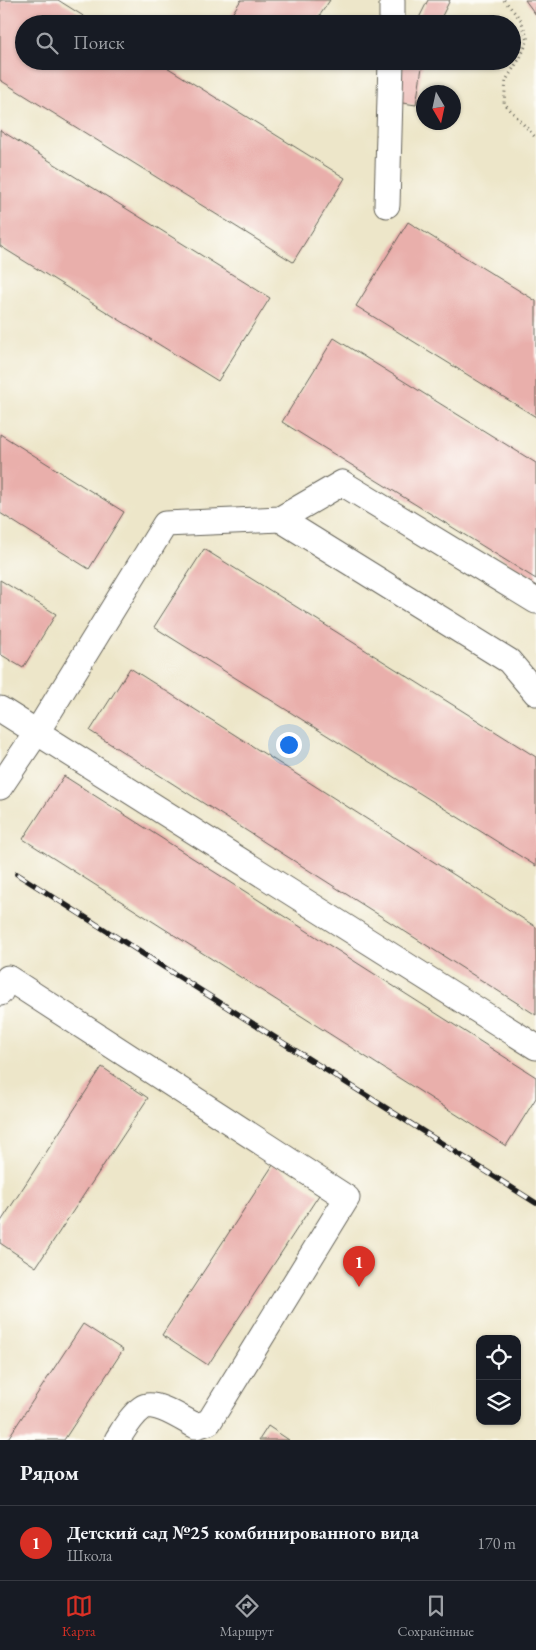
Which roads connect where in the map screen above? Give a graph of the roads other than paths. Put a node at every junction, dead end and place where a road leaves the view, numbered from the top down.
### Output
1 (392, 0) edge
2 (392, 15) edge
3 (391, 70) edge
4 (388, 205) dead end
5 (280, 519) junction
6 (536, 601) edge
7 (536, 693) edge
8 (0, 709) edge
9 (37, 732) junction
10 (0, 787) edge
11 (0, 993) edge
12 (536, 1047) edge
13 (117, 1440) edge

1 - 2 lane
3 - 4 lane
5 - 6 lane
5 - 7 lane
5 - 9 lane
8 - 9 lane
9 - 10 lane
9 - 12 lane
11 - 13 lane

